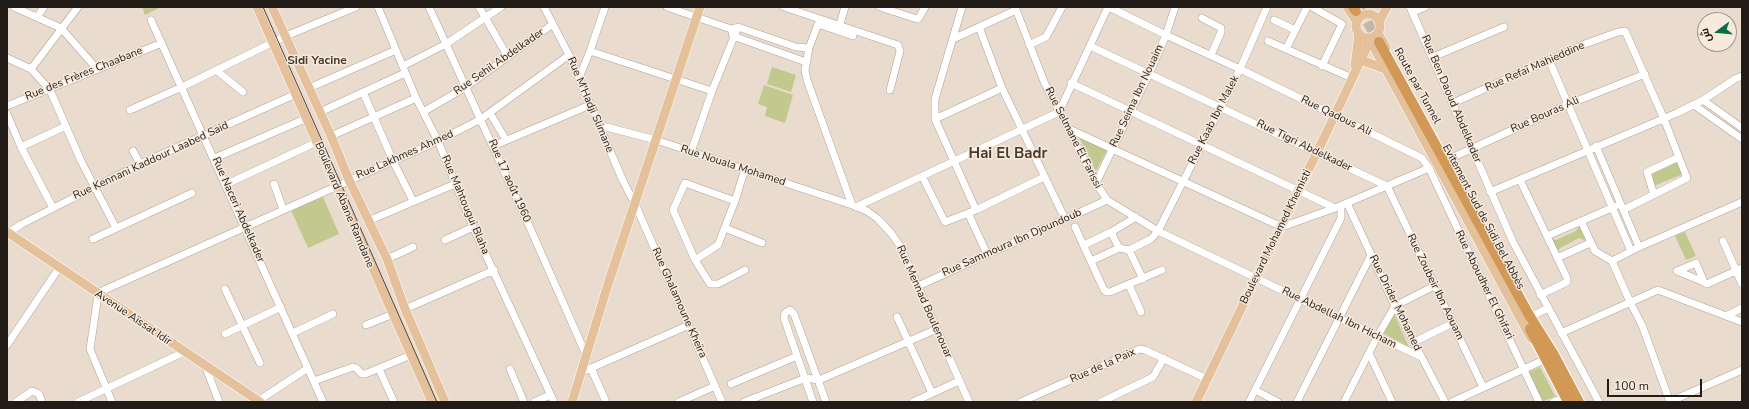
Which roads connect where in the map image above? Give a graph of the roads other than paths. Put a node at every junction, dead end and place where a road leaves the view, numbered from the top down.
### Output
1 (14, 7) edge
2 (44, 7) edge
3 (78, 7) edge
4 (257, 7) edge
5 (272, 7) edge
6 (356, 7) edge
7 (378, 7) edge
8 (429, 7) edge
9 (479, 7) edge
10 (501, 7) edge
11 (544, 7) edge
12 (604, 7) edge
13 (667, 7) edge
14 (700, 7) edge
15 (784, 7) edge
16 (845, 7) edge
17 (880, 7) edge
18 (924, 7) edge
19 (962, 7) edge
20 (1062, 7) edge
21 (1109, 7) edge
22 (1175, 7) edge
23 (1267, 7) edge
24 (1307, 7) edge
25 (1312, 7) edge
26 (1381, 7) edge
27 (1387, 7) edge
28 (1425, 7) edge
29 (1356, 8) edge
30 (1015, 9) edge
31 (1412, 10) edge
32 (1371, 15) junction
33 (486, 17) junction
34 (697, 17) junction
35 (37, 18) junction
36 (1202, 18) dead end
37 (151, 20) dead end
38 (1274, 20) dead end
39 (1357, 22) junction
40 (1379, 22) junction
41 (553, 24) junction
42 (840, 24) junction
43 (1504, 26) dead end
44 (61, 28) junction
45 (734, 28) junction
46 (979, 28) junction
47 (1295, 30) junction
48 (1359, 33) junction
49 (1166, 35) junction
50 (286, 36) junction
51 (734, 36) junction
52 (853, 36) dead end
53 (953, 39) junction
54 (1374, 39) junction
55 (1268, 41) dead end
56 (273, 42) junction
57 (162, 43) junction
58 (446, 44) junction
59 (1029, 45) junction
60 (1090, 46) junction
61 (796, 47) junction
62 (809, 48) junction
63 (1286, 49) junction
64 (396, 50) junction
65 (590, 51) junction
66 (569, 55) junction
67 (1211, 55) junction
68 (508, 57) junction
69 (1433, 57) junction
70 (7, 58) edge
71 (1361, 60) junction
72 (1549, 60) junction
73 (803, 61) junction
74 (1322, 66) junction
75 (31, 69) junction
76 (97, 69) junction
77 (1240, 69) junction
78 (1385, 69) junction
79 (216, 70) junction
80 (404, 70) junction
81 (1149, 74) junction
82 (1645, 74) junction
83 (1353, 75) junction
84 (1742, 76) edge
85 (579, 78) junction
86 (677, 79) junction
87 (1071, 83) junction
88 (182, 87) junction
89 (466, 87) junction
90 (309, 88) junction
91 (1002, 88) junction
92 (50, 90) junction
93 (890, 90) dead end
94 (712, 91) junction
95 (243, 92) dead end
96 (363, 92) junction
97 (296, 94) junction
98 (416, 98) junction
99 (1703, 100) junction
100 (1453, 103) junction
101 (1569, 104) junction
102 (590, 105) junction
103 (1694, 105) junction
104 (7, 106) edge
105 (1220, 107) junction
106 (130, 110) dead end
107 (1131, 111) junction
108 (320, 112) junction
109 (423, 112) junction
110 (1059, 112) junction
111 (490, 113) junction
112 (7, 114) edge
113 (1335, 115) junction
114 (374, 117) junction
115 (307, 118) junction
116 (1664, 118) junction
117 (481, 119) junction
118 (935, 119) junction
119 (599, 125) junction
120 (66, 126) junction
121 (1742, 128) edge
122 (1069, 129) junction
123 (1022, 130) junction
124 (204, 135) junction
125 (331, 136) junction
126 (1742, 139) edge
127 (506, 140) junction
128 (656, 140) junction
129 (438, 141) junction
130 (318, 142) junction
131 (1201, 144) junction
132 (493, 146) junction
133 (1596, 146) junction
134 (21, 147) junction
135 (1112, 148) junction
136 (1472, 148) junction
137 (1588, 150) junction
138 (133, 151) dead end
139 (691, 152) junction
140 (1317, 152) junction
141 (1679, 157) junction
142 (215, 158) junction
143 (1446, 160) junction
144 (393, 161) junction
145 (954, 162) junction
146 (140, 164) junction
147 (1428, 168) junction
148 (745, 169) junction
149 (922, 176) junction
150 (1044, 177) junction
151 (349, 180) junction
152 (1520, 180) junction
153 (1183, 181) junction
154 (1096, 183) junction
155 (226, 184) junction
156 (274, 184) dead end
157 (456, 184) junction
158 (336, 186) junction
159 (1387, 186) junction
160 (95, 188) junction
161 (1299, 190) junction
162 (1490, 192) junction
163 (192, 193) dead end
164 (1654, 194) junction
165 (1107, 200) junction
166 (735, 201) junction
167 (413, 202) junction
168 (1742, 202) edge
169 (635, 204) junction
170 (854, 206) junction
171 (1341, 206) junction
172 (1613, 207) junction
173 (1621, 207) junction
174 (53, 208) junction
175 (283, 209) junction
176 (976, 210) junction
177 (867, 211) joint
178 (968, 213) junction
179 (1136, 217) junction
180 (1065, 219) junction
181 (368, 221) junction
182 (1581, 221) junction
183 (246, 227) junction
184 (473, 227) junction
185 (1075, 227) dead end
186 (116, 228) junction
187 (725, 228) junction
188 (1282, 228) junction
189 (1158, 231) junction
190 (1111, 232) junction
191 (8, 234) edge
192 (1547, 236) junction
193 (93, 239) dead end
194 (445, 240) dead end
195 (1723, 241) dead end
196 (1590, 242) junction
197 (762, 243) dead end
198 (1084, 245) junction
199 (413, 247) dead end
200 (1639, 247) junction
201 (1119, 248) junction
202 (1129, 250) junction
203 (1631, 251) junction
204 (987, 254) junction
205 (1371, 255) junction
206 (387, 258) junction
207 (1557, 258) junction
208 (695, 260) junction
209 (1091, 261) junction
210 (1612, 261) junction
211 (58, 268) junction
212 (494, 270) junction
213 (745, 270) dead end
214 (1162, 270) dead end
215 (1739, 270) edge
216 (1142, 279) junction
217 (1257, 279) junction
218 (1704, 282) dead end
219 (1742, 284) edge
220 (1128, 285) junction
221 (918, 286) junction
222 (1434, 286) junction
223 (225, 289) dead end
224 (98, 295) junction
225 (1540, 295) junction
226 (1300, 299) junction
227 (1630, 302) junction
228 (1395, 306) junction
229 (281, 307) junction
230 (1548, 308) junction
231 (1742, 308) edge
232 (405, 309) junction
233 (1141, 312) dead end
234 (333, 314) dead end
235 (393, 314) junction
236 (1534, 315) junction
237 (1726, 316) junction
238 (897, 317) dead end
239 (1338, 317) junction
240 (1742, 322) edge
241 (1453, 323) junction
242 (366, 324) dead end
243 (242, 325) junction
244 (689, 325) junction
245 (937, 329) junction
246 (293, 333) junction
247 (1560, 333) junction
248 (224, 334) dead end
249 (1377, 337) junction
250 (908, 342) junction
251 (1414, 342) junction
252 (7, 345) edge
253 (184, 352) junction
254 (1369, 352) junction
255 (411, 355) junction
256 (1548, 355) junction
257 (797, 356) junction
258 (586, 357) junction
259 (1421, 357) junction
260 (1164, 358) junction
261 (260, 363) dead end
262 (205, 365) junction
263 (308, 368) junction
264 (591, 368) junction
265 (1524, 368) junction
266 (379, 369) junction
267 (510, 369) dead end
268 (1742, 370) edge
269 (582, 372) junction
270 (806, 378) junction
271 (1207, 379) junction
272 (819, 380) junction
273 (314, 381) junction
274 (959, 381) junction
275 (731, 384) dead end
276 (715, 386) junction
277 (1483, 387) junction
278 (106, 389) junction
279 (1255, 390) junction
280 (932, 394) junction
281 (1037, 394) junction
282 (552, 399) edge
283 (1567, 400) edge
284 (812, 401) edge
285 (16, 402) edge
286 (42, 402) edge
287 (78, 402) edge
288 (112, 402) edge
289 (219, 402) edge
290 (259, 402) edge
291 (323, 402) edge
292 (394, 402) edge
293 (432, 402) edge
294 (445, 402) edge
295 (524, 402) edge
296 (534, 402) edge
297 (572, 402) edge
298 (606, 402) edge
299 (679, 402) edge
300 (722, 402) edge
301 (744, 402) edge
302 (826, 402) edge
303 (913, 402) edge
304 (969, 402) edge
305 (1021, 402) edge
306 (1040, 402) edge
307 (1101, 402) edge
308 (1196, 402) edge
309 (1249, 402) edge
310 (1278, 402) edge
311 (1297, 402) edge
312 (1344, 402) edge
313 (1392, 402) edge
314 (1445, 402) edge
315 (1452, 402) edge
316 (1539, 402) edge
317 (1553, 402) edge
318 (1579, 402) edge
319 (1599, 402) edge
320 (1670, 402) edge

1 - 35 street
2 - 35 street
3 - 44 street
4 - 56 main road, Boulevard Abane Ramdane
5 - 50 main road, Boulevard Abane Ramdane
6 - 50 street
7 - 64 street, Rue Mahtougui Blaha
8 - 58 street, Rue 17 août 1960
9 - 33 street
10 - 33 street
11 - 41 street, Rue M'Hadji Slimane
12 - 65 street
13 - 34 street
14 - 34 main road
15 - 42 street
16 - 42 street
17 - 18 street
19 - 53 street
20 - 59 street
21 - 49 street, Rue Qadous Ali
21 - 60 street
22 - 49 street, Rue Seima Ibn Nouaim
23 - 77 street, Rue Kaab Ibn Malek
24 - 47 street
25 - 74 street
26 - 32 main road
27 - 40 main road
28 - 31 street
29 - 32 main road
29 - 39 main road
30 - 46 street
30 - 59 street, Rue Selmane El Farissi
31 - 69 street, Rue Ben Daoud Abdelkader
32 - 39 main road
32 - 40 main road
33 - 58 street
33 - 68 street
34 - 45 street
34 - 86 main road
35 - 44 street
36 - 67 street
37 - 57 street, Rue Naceri Abdelkader
38 - 47 street
39 - 48 main road
40 - 54 main road
41 - 66 street, Rue M'Hadji Slimane
41 - 68 street, Rue Sehil Abdelkader
42 - 93 street
43 - 69 street
44 - 75 street
44 - 76 street
45 - 51 street
45 - 61 street
46 - 53 street
46 - 91 street
47 - 63 street
48 - 54 main road
48 - 83 main road
49 - 67 street, Rue Qadous Ali
49 - 81 street, Rue Seima Ibn Nouaim
50 - 56 street
50 - 90 main road, Boulevard Abane Ramdane
51 - 73 street
51 - 94 street
52 - 62 street
53 - 118 street
54 - 71 main road
54 - 78 main road
54 - 143 main road
54 - 256 highway, Evitement Sud de Sidi Bel Abbès
55 - 63 street
56 - 79 street
56 - 97 main road, Boulevard Abane Ramdane
57 - 76 street, Rue des Frères Chaabane
57 - 88 street, Rue Naceri Abdelkader
58 - 80 street
58 - 89 street, Rue 17 août 1960
59 - 110 street, Rue Selmane El Farissi
60 - 81 street, Rue Tigri Abdelkader
60 - 87 street
61 - 62 street
61 - 73 street
62 - 73 street
63 - 74 street
64 - 80 street, Rue Mahtougui Blaha
64 - 90 street
65 - 85 street
65 - 86 street
66 - 85 street, Rue M'Hadji Slimane
66 - 111 street, Rue Lakhmes Ahmed
67 - 77 street, Rue Qadous Ali
68 - 89 street, Rue Sehil Abdelkader
69 - 100 street, Rue Ben Daoud Abdelkader
70 - 75 street
71 - 78 main road
71 - 83 main road
72 - 82 street, Rue Refaï Mahieddine
72 - 100 street, Rue Refaï Mahieddine
72 - 101 street
73 - 170 street
74 - 83 street
75 - 92 street
76 - 92 street, Rue des Frères Chaabane
77 - 105 street, Rue Kaab Ibn Malek
77 - 113 street, Rue Qadous Ali
78 - 256 main road
79 - 88 street
79 - 95 street
80 - 96 street
80 - 98 street, Rue Mahtougui Blaha
81 - 105 street, Rue Tigri Abdelkader
81 - 107 street, Rue Seima Ibn Nouaim
82 - 101 street, Rue Bouras Ali
82 - 116 street
83 - 113 main road, Boulevard Mohamed Khemisti
84 - 99 street
85 - 102 street, Rue M'Hadji Slimane
86 - 94 street
86 - 128 main road
87 - 107 street
87 - 110 street
88 - 106 street
88 - 124 street, Rue Naceri Abdelkader
89 - 109 street, Rue Sehil Abdelkader
89 - 117 street, Rue 17 août 1960
90 - 108 main road, Boulevard Abane Ramdane
91 - 118 street
91 - 123 street
92 - 104 street, Rue des Frères Chaabane
92 - 120 street
94 - 139 street
96 - 108 street
96 - 114 street
97 - 115 main road, Boulevard Abane Ramdane
97 - 124 street, Rue Kennani Kaddour Laabed Said
98 - 109 street, Rue Mahtougui Blaha
98 - 114 street
99 - 103 street
99 - 121 street
100 - 136 street, Rue Ben Daoud Abdelkader
101 - 136 street, Rue Bouras Ali
101 - 137 street
102 - 119 street, Rue M'Hadji Slimane
102 - 127 street
103 - 116 street
103 - 126 street
105 - 131 street, Rue Kaab Ibn Malek
105 - 140 street, Rue Tigri Abdelkader
107 - 131 street
107 - 135 street, Rue Seima Ibn Nouaim
108 - 125 main road, Boulevard Abane Ramdane
109 - 129 street, Rue Mahtougui Blaha
110 - 122 street, Rue Selmane El Farissi
110 - 123 street
111 - 117 street, Rue Lakhmes Ahmed
111 - 127 street
112 - 134 street
113 - 140 main road, Boulevard Mohamed Khemisti
113 - 147 street, Rue Qadous Ali
114 - 125 street
114 - 144 street
115 - 130 main road, Boulevard Abane Ramdane
115 - 142 street
116 - 133 street
116 - 141 street
117 - 129 street, Rue Lakhmes Ahmed
117 - 132 street, Rue 17 août 1960
118 - 145 street
119 - 128 street, Rue Nouala Mohamed
119 - 169 street, Rue M'Hadji Slimane
120 - 134 street
120 - 160 street
122 - 135 street
122 - 154 street, Rue Selmane El Farissi
123 - 145 street
123 - 150 street
124 - 142 street, Rue Naceri Abdelkader
124 - 146 street, Rue Kennani Kaddour Laabed Said
125 - 151 main road, Boulevard Abane Ramdane
127 - 132 street
128 - 139 street, Rue Nouala Mohamed
128 - 169 main road
129 - 144 street, Rue Lakhmes Ahmed
129 - 157 street, Rue Mahtougui Blaha
130 - 155 street
130 - 158 main road, Boulevard Abane Ramdane
131 - 153 street, Rue Kaab Ibn Malek
131 - 161 street
132 - 258 street, Rue 17 août 1960
133 - 137 street
133 - 173 street
134 - 174 street
135 - 153 street
135 - 154 street, Rue Seima Ibn Nouaim
136 - 143 street, Rue Bouras Ali
136 - 162 street, Rue Ben Daoud Abdelkader
137 - 152 street
137 - 172 street
138 - 146 street
139 - 148 street, Rue Nouala Mohamed
140 - 159 street, Rue Tigri Abdelkader
140 - 161 main road, Boulevard Mohamed Khemisti
141 - 164 street
141 - 164 street
142 - 155 street, Rue Naceri Abdelkader
143 - 236 main road
144 - 151 street, Rue Lakhmes Ahmed
144 - 167 street
145 - 149 street
145 - 176 street
146 - 160 street, Rue Kennani Kaddour Laabed Said
147 - 159 street
147 - 265 street, Rue Aboudher El Ghifari
148 - 166 street
148 - 170 street, Rue Nouala Mohamed
149 - 170 street
149 - 178 street
150 - 176 street
150 - 180 street
151 - 158 street, Rue Lakhmes Ahmed
151 - 181 main road, Boulevard Abane Ramdane
152 - 162 street
152 - 192 street
153 - 188 street
153 - 189 street, Rue Kaab Ibn Malek
154 - 165 street, Rue Selmane El Farissi
155 - 183 street, Rue Naceri Abdelkader
156 - 175 street
157 - 167 street
157 - 184 street, Rue Mahtougui Blaha
158 - 175 street, Rue Lakhmes Ahmed
158 - 235 main road, Boulevard Abane Ramdane
159 - 171 street
159 - 222 street, Rue Zoubeir Ibn Aouam
160 - 174 street, Rue Kennani Kaddour Laabed Said
160 - 186 street
161 - 171 street
161 - 188 main road, Boulevard Mohamed Khemisti
162 - 225 street, Rue Ben Daoud Abdelkader
163 - 186 street
164 - 173 street
165 - 179 street, Rue Selmane El Farissi
165 - 180 street, Rue Sammoura Ibn Djoundoub
166 - 187 street
166 - 208 street
167 - 181 street
168 - 200 street
169 - 244 street, Rue Ghalamoune Kheïra
169 - 258 main road
170 - 177 street, Rue Nouala Mohamed
171 - 188 street
171 - 205 street, Rue Drider Mohamed
171 - 226 street
172 - 173 street
172 - 182 street
172 - 203 street
173 - 200 street
174 - 191 street, Rue Kennani Kaddour Laabed Said
175 - 183 street, Rue Lakhmes Ahmed
176 - 178 street
177 - 221 street, Rue Mennad Boulenouar
178 - 204 street
179 - 189 street, Rue Selmane El Farissi
179 - 190 street
180 - 204 street, Rue Sammoura Ibn Djoundoub
181 - 206 main road, Boulevard Abane Ramdane
182 - 192 street
182 - 196 street
183 - 224 street, Rue Lakhmes Ahmed
183 - 229 street, Rue Naceri Abdelkader
184 - 194 street
184 - 212 street, Rue Mahtougui Blaha
185 - 198 street
186 - 193 street
187 - 197 street
187 - 208 street
188 - 217 main road, Boulevard Mohamed Khemisti
189 - 202 street
189 - 217 street, Rue Selmane El Farissi
190 - 198 street
190 - 201 street
191 - 211 main road, Avenue Aïssat Idir
192 - 207 street
195 - 215 street
196 - 207 street
196 - 210 street
198 - 209 street
199 - 206 street
200 - 203 street
201 - 202 street
201 - 209 street
202 - 216 street
203 - 210 street
204 - 221 street, Rue Sammoura Ibn Djoundoub
205 - 228 street, Rue Drider Mohamed
205 - 239 street
206 - 232 main road, Boulevard Abane Ramdane
207 - 225 street
208 - 213 street
209 - 220 street
210 - 227 street
211 - 224 main road, Avenue Aïssat Idir
211 - 252 street
212 - 232 street
212 - 282 street, Rue Mahtougui Blaha
214 - 216 street
215 - 218 street
215 - 219 street
216 - 220 street
217 - 226 street, Rue Abdellah Ibn Hicham
217 - 271 main road, Boulevard Mohamed Khemisti
220 - 233 street
221 - 245 street, Rue Mennad Boulenouar
222 - 228 street
222 - 241 street, Rue Zoubeir Ibn Aouam
223 - 243 street
224 - 253 main road, Avenue Aïssat Idir
224 - 278 street
225 - 230 street, Rue Ben Daoud Abdelkader
226 - 239 street, Rue Abdellah Ibn Hicham
226 - 279 street
227 - 237 street
227 - 247 street
227 - 320 street
228 - 249 street
228 - 251 street, Rue Drider Mohamed
229 - 243 street
229 - 246 street, Rue Naceri Abdelkader
230 - 236 street
230 - 247 street, Rue Ben Daoud Abdelkader
231 - 237 street
232 - 294 main road, Boulevard Abane Ramdane
234 - 246 street
235 - 242 street
235 - 255 main road, Boulevard Abane Ramdane
236 - 256 main road
237 - 240 street
238 - 250 street
239 - 249 street, Rue Abdellah Ibn Hicham
239 - 311 street
241 - 251 street
241 - 277 street, Rue Zoubeir Ibn Aouam
243 - 248 street
243 - 261 street
244 - 264 street
244 - 276 street, Rue Ghalamoune Kheïra
245 - 250 street
245 - 274 street, Rue Mennad Boulenouar
246 - 263 street, Rue Naceri Abdelkader
247 - 319 street, Rue Ben Daoud Abdelkader
249 - 254 street
249 - 259 street, Rue Abdellah Ibn Hicham
250 - 272 street
250 - 280 street
251 - 259 street, Rue Drider Mohamed
253 - 262 main road, Avenue Aïssat Idir
253 - 278 street
254 - 312 street
254 - 313 street
255 - 266 street
255 - 293 main road, Boulevard Abane Ramdane
256 - 265 street
256 - 283 highway, Evitement Sud de Sidi Bel Abbès
256 - 318 highway, Evitement Sud de Sidi Bel Abbès
257 - 270 street
257 - 272 street
257 - 275 street
258 - 269 main road
259 - 314 street, Rue Drider Mohamed
260 - 271 street, Rue de la Paix
260 - 281 street, Rue de la Paix
260 - 307 street
262 - 289 street
262 - 290 main road, Avenue Aïssat Idir
263 - 273 street, Rue Naceri Abdelkader
263 - 290 street
264 - 269 street
264 - 298 street
265 - 277 street
265 - 316 street, Rue Aboudher El Ghifari
266 - 273 street
266 - 292 street
267 - 295 street
268 - 320 street
269 - 297 main road
270 - 272 street
270 - 284 street
270 - 301 street
271 - 308 main road, Boulevard Mohamed Khemisti
272 - 302 street
273 - 291 street, Rue Naceri Abdelkader
274 - 280 street
274 - 304 street, Rue Mennad Boulenouar
276 - 299 street
276 - 300 street, Rue Ghalamoune Kheïra
277 - 315 street
278 - 287 street
278 - 288 street
279 - 309 street
279 - 310 street
280 - 303 street
281 - 305 street, Rue de la Paix
281 - 306 street
282 - 296 street
283 - 317 street
285 - 286 street

